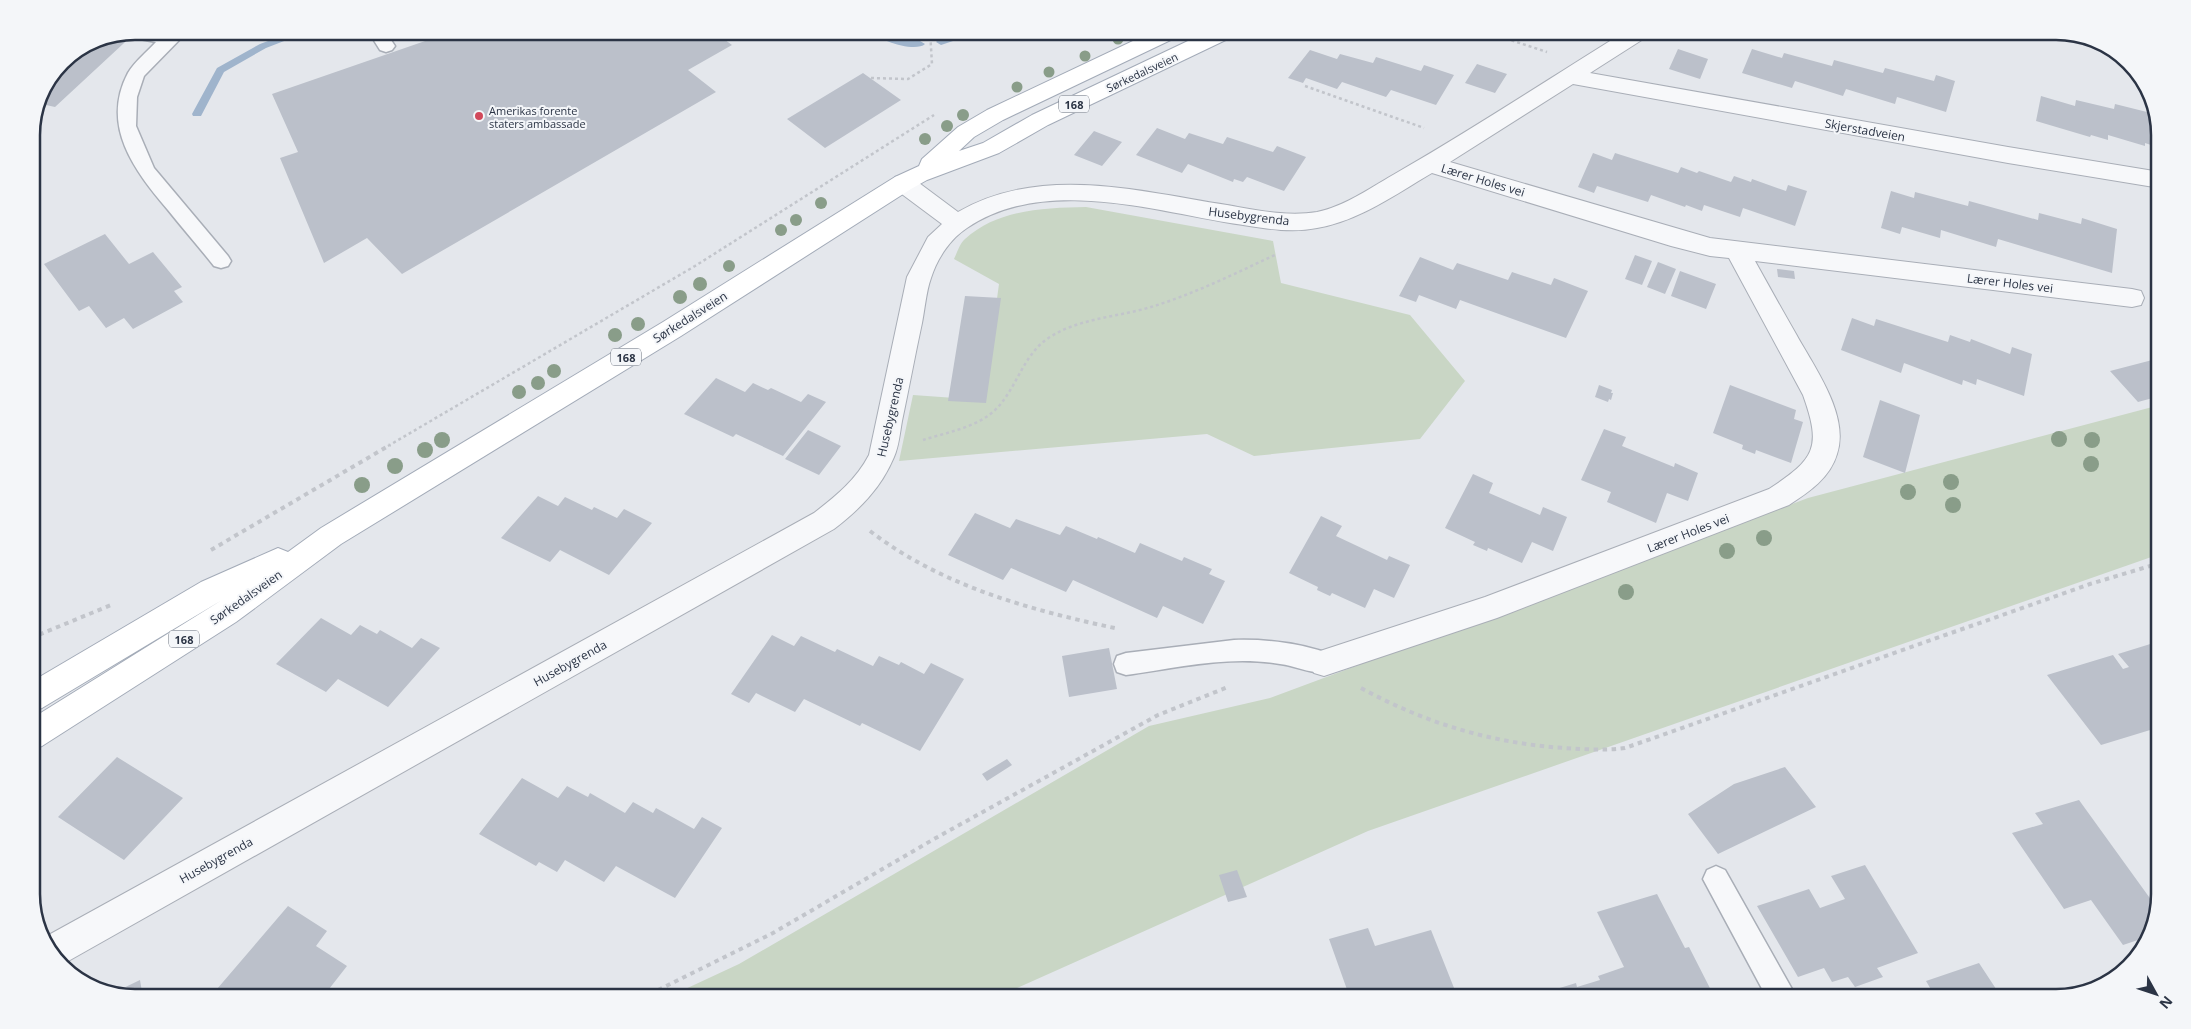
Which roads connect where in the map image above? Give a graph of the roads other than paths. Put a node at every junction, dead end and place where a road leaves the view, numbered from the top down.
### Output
1 (170, 40) edge
2 (382, 40) edge
3 (1153, 40) edge
4 (1201, 40) edge
5 (1627, 40) edge
6 (386, 46) dead end
7 (1576, 72) junction
8 (1430, 164) junction
9 (911, 179) junction
10 (2151, 179) edge
11 (958, 223) junction
12 (1738, 252) junction
13 (221, 261) dead end
14 (2132, 298) dead end
15 (331, 536) junction
16 (1324, 663) joint
17 (1126, 664) dead end
18 (40, 693) edge
19 (40, 731) edge
20 (1716, 879) dead end
21 (57, 948) edge
22 (1778, 989) edge

1 - 13 lane
2 - 6 lane
3 - 9 main road, Sørkedalsveien / 168
4 - 9 main road, Sørkedalsveien / 168
5 - 7 street, Husebygrenda
7 - 8 street, Husebygrenda
7 - 10 street, Skjerstadveien
8 - 11 street, Husebygrenda
8 - 12 street, Lærer Holes vei
9 - 11 street
9 - 15 main road, Sørkedalsveien / 168
11 - 21 street, Husebygrenda
12 - 14 street, Lærer Holes vei
12 - 16 street, Lærer Holes vei
15 - 18 main road, Sørkedalsveien / 168
15 - 19 main road, Sørkedalsveien / 168
16 - 17 lane
20 - 22 lane

